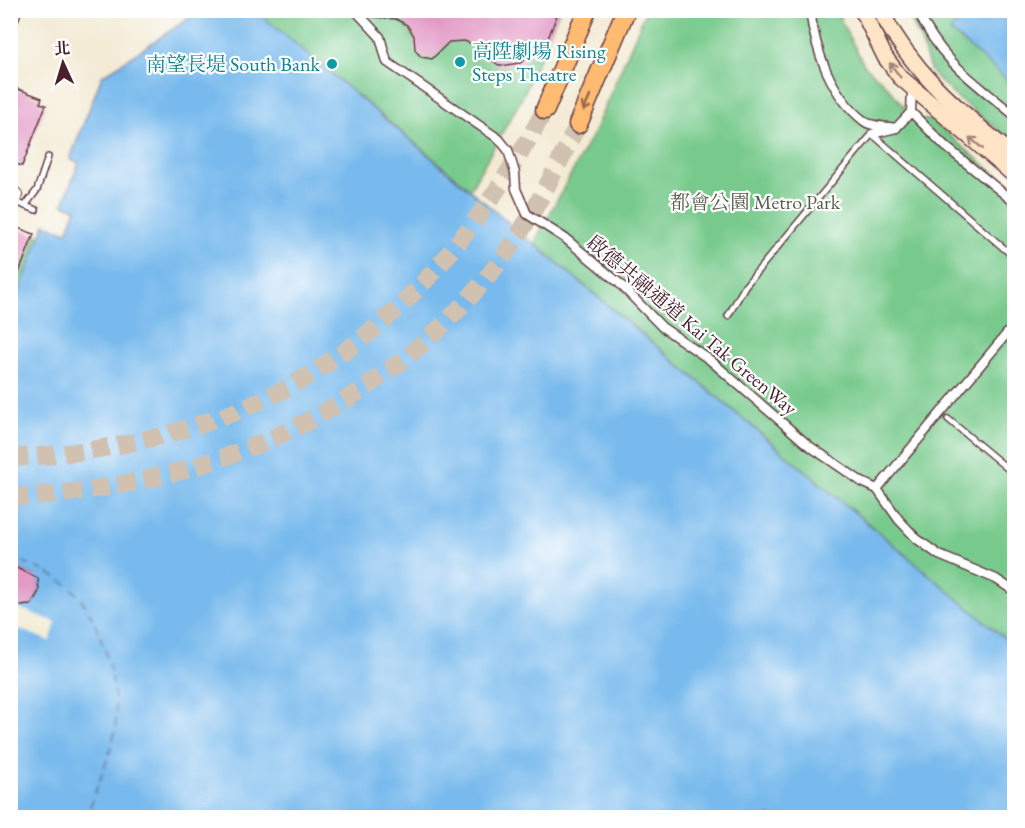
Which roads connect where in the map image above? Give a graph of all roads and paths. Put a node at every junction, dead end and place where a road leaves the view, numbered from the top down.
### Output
1 (355, 10) edge
2 (587, 10) edge
3 (626, 10) edge
4 (810, 10) edge
5 (862, 10) edge
6 (880, 10) edge
7 (916, 10) edge
8 (912, 90) junction
9 (545, 110) tunnel mouth
10 (911, 112) junction
11 (1014, 115) edge
12 (578, 124) tunnel mouth
13 (896, 128) junction
14 (872, 134) junction
15 (1014, 156) edge
16 (48, 157) dead end
17 (1014, 175) edge
18 (15, 201) edge
19 (1014, 202) edge
20 (36, 210) dead end
21 (1014, 257) edge
22 (728, 316) dead end
23 (1014, 325) edge
24 (948, 419) dead end
25 (1014, 474) edge
26 (877, 489) junction
27 (1014, 591) edge

1 - 26 street, 啟德共融通道 Kai Tak GreenWay
2 - 9 highway
3 -> 12 highway
4 - 13 street
8 -> 5 main road
6 - 15 main road
7 - 11 street
8 - 10 street
17 -> 8 main road
10 - 13 street
10 - 19 street
13 - 14 street
14 - 21 lane
14 - 22 lane
16 - 18 lane
18 - 20 lane
23 - 26 street
24 - 25 lane
26 - 27 street, 啟德共融通道 Kai Tak GreenWay

